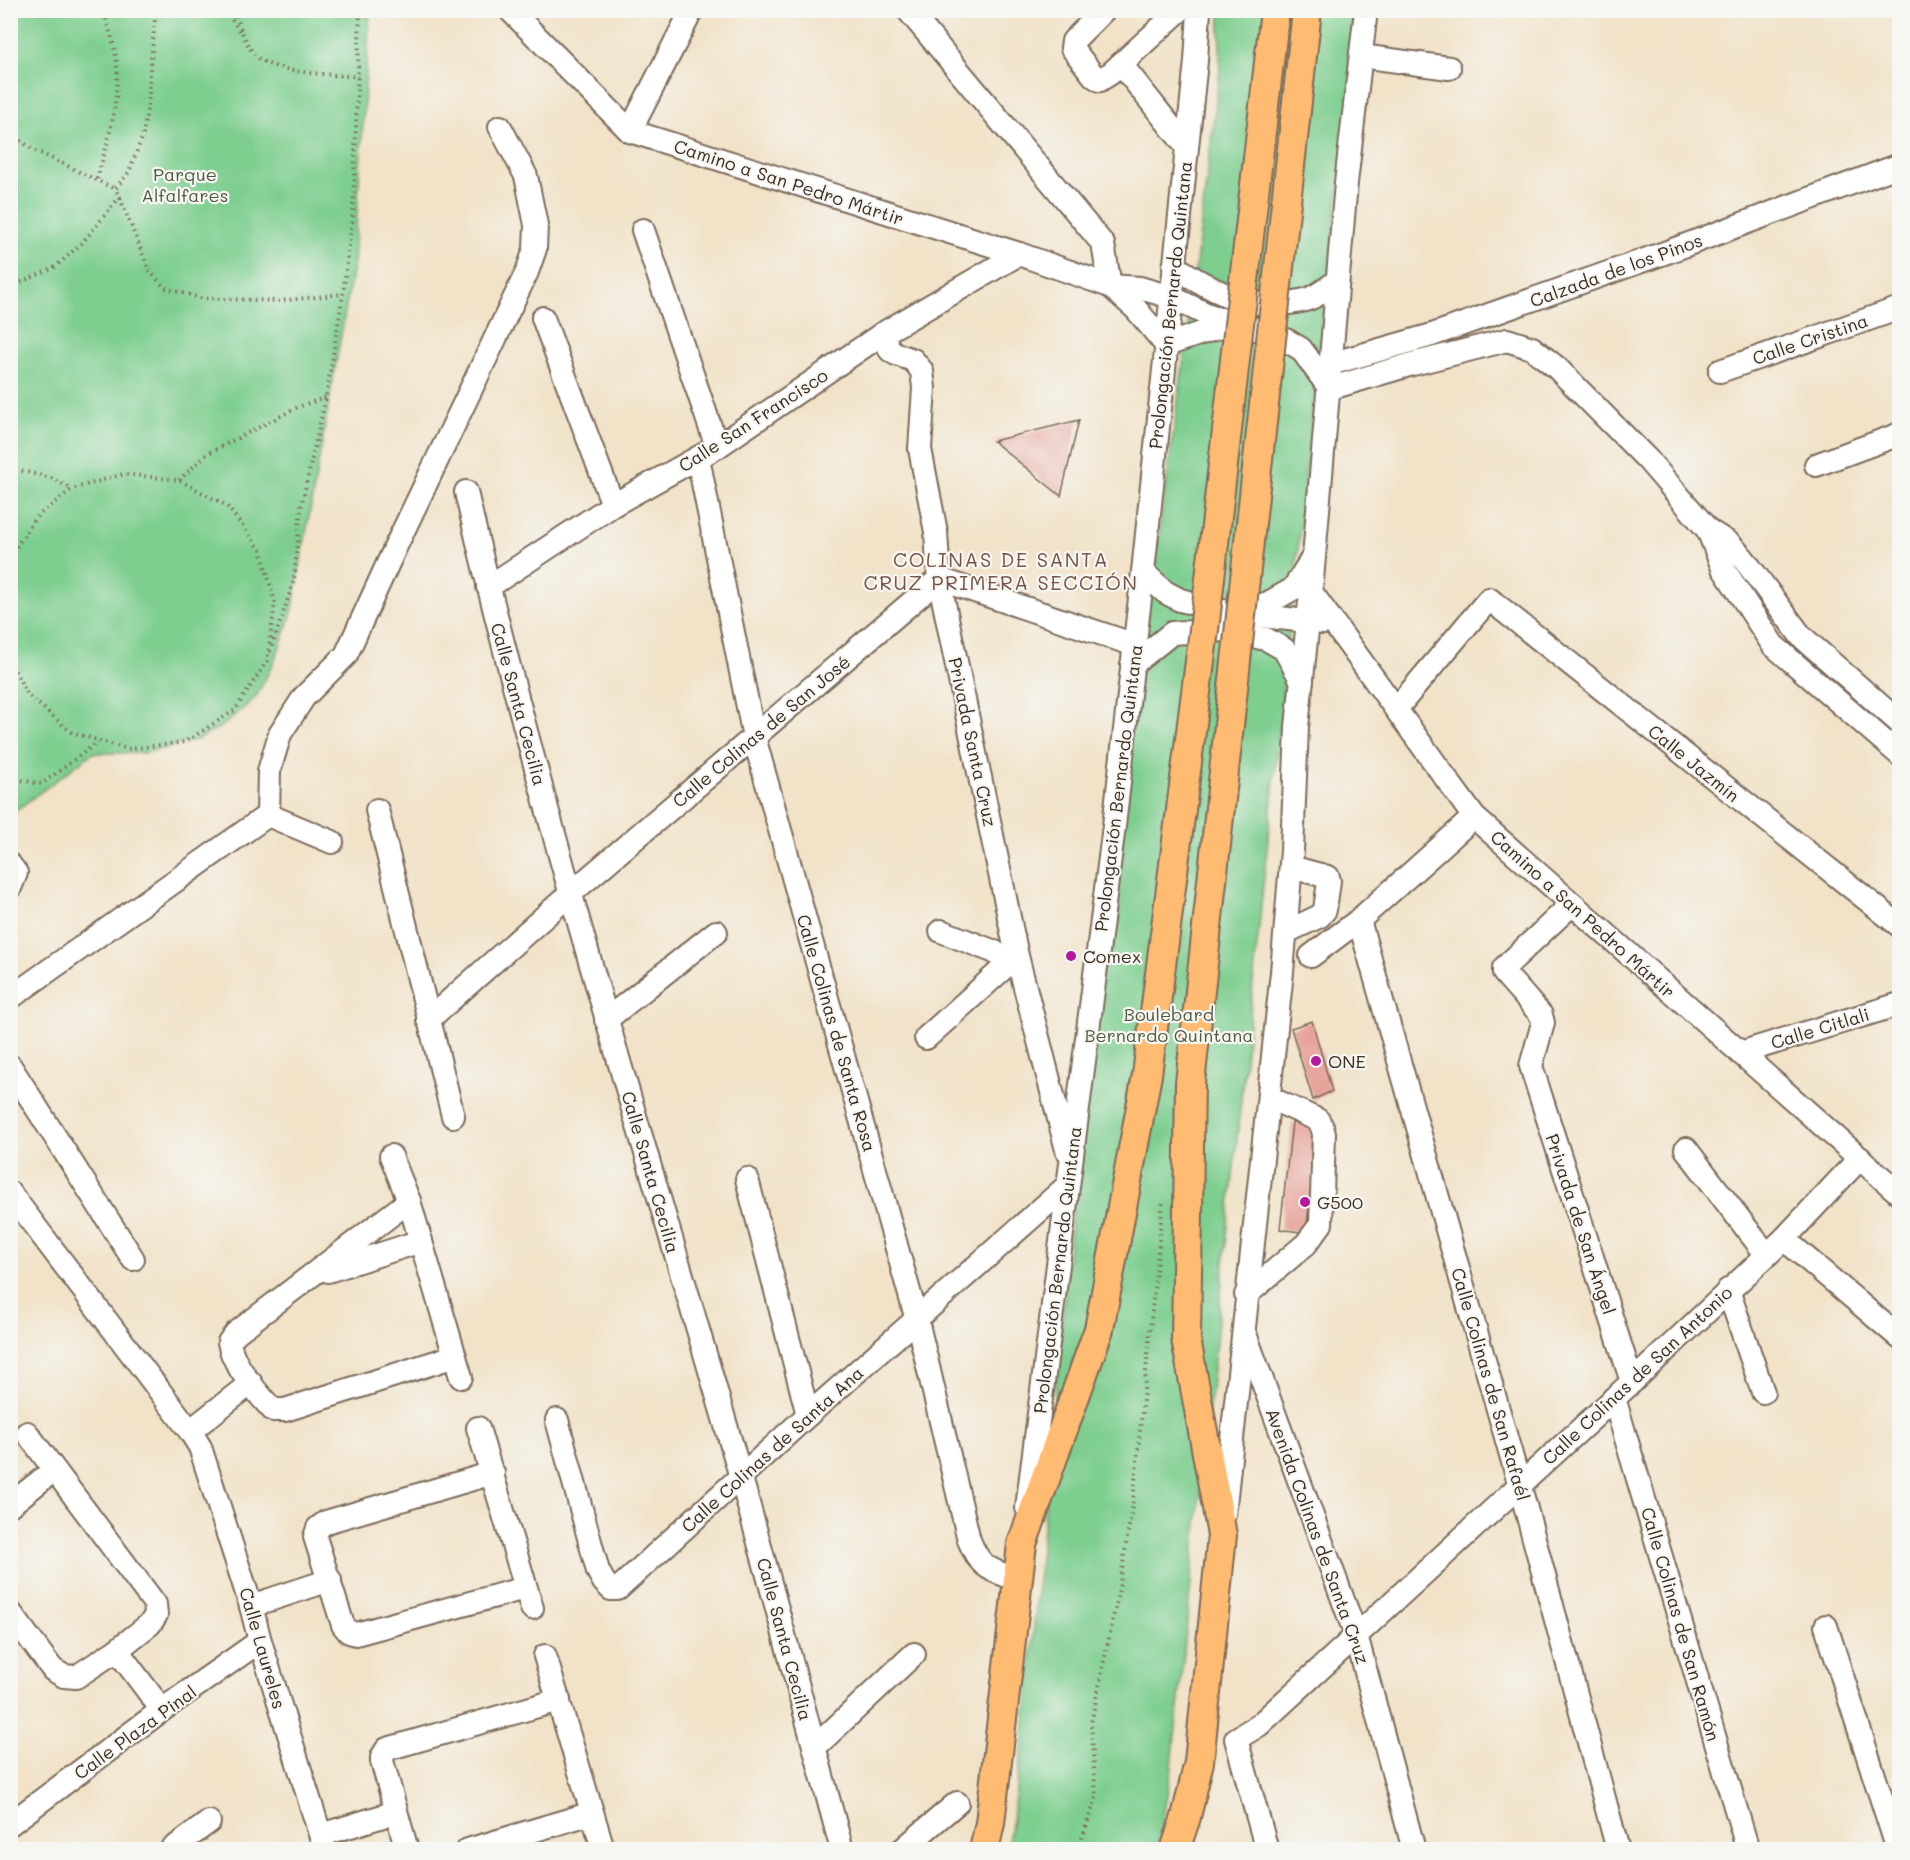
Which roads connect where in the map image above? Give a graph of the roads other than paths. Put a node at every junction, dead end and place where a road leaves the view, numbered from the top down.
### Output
1 (510, 10) edge
2 (692, 10) edge
3 (908, 10) edge
4 (1104, 10) edge
5 (1180, 10) edge
6 (1199, 10) edge
7 (1275, 10) edge
8 (1307, 10) edge
9 (1366, 10) edge
10 (1361, 56) junction
11 (1121, 64) junction
12 (1449, 68) dead end
13 (500, 127) dead end
14 (630, 131) junction
15 (1186, 146) junction
16 (1899, 165) edge
17 (643, 230) dead end
18 (1019, 254) junction
19 (1174, 266) junction
20 (1337, 281) junction
21 (1110, 286) junction
22 (1172, 297) junction
23 (1899, 308) edge
24 (543, 318) dead end
25 (1232, 323) junction
26 (882, 334) junction
27 (1166, 345) junction
28 (1720, 371) dead end
29 (1328, 380) junction
30 (1899, 434) edge
31 (708, 452) junction
32 (1816, 465) dead end
33 (466, 492) dead end
34 (613, 505) junction
35 (1708, 530) junction
36 (1315, 555) junction
37 (1143, 572) junction
38 (939, 579) junction
39 (488, 587) junction
40 (1311, 592) junction
41 (1235, 613) junction
42 (1308, 621) junction
43 (1334, 624) junction
44 (1795, 630) junction
45 (1773, 645) junction
46 (1814, 647) junction
47 (1134, 655) junction
48 (1799, 669) junction
49 (1302, 681) junction
50 (1396, 709) junction
51 (1899, 723) edge
52 (754, 737) junction
53 (1899, 755) edge
54 (377, 810) dead end
55 (268, 815) junction
56 (1474, 817) junction
57 (332, 842) dead end
58 (10, 864) edge
59 (1291, 867) junction
60 (10, 888) edge
61 (570, 894) junction
62 (1572, 904) junction
63 (1359, 920) junction
64 (1899, 926) edge
65 (941, 931) dead end
66 (716, 932) dead end
67 (1286, 932) junction
68 (1311, 956) dead end
69 (1012, 960) junction
70 (10, 998) edge
71 (1899, 1004) edge
72 (428, 1020) junction
73 (606, 1020) junction
74 (926, 1038) dead end
75 (1740, 1053) junction
76 (10, 1066) edge
77 (1270, 1098) junction
78 (453, 1116) dead end
79 (1686, 1149) dead end
80 (391, 1156) dead end
81 (1860, 1158) junction
82 (1071, 1163) junction
83 (747, 1179) dead end
84 (1896, 1183) edge
85 (1066, 1186) junction
86 (10, 1193) edge
87 (409, 1201) junction
88 (1784, 1239) junction
89 (420, 1241) junction
90 (1766, 1254) junction
91 (133, 1259) dead end
92 (313, 1276) junction
93 (1728, 1290) junction
94 (1246, 1295) junction
95 (917, 1320) junction
96 (1243, 1330) junction
97 (1899, 1338) edge
98 (1632, 1382) junction
99 (251, 1383) junction
100 (1763, 1392) dead end
101 (1614, 1398) junction
102 (808, 1414) junction
103 (556, 1420) dead end
104 (478, 1428) dead end
105 (27, 1433) dead end
106 (195, 1439) junction
107 (54, 1470) junction
108 (493, 1473) junction
109 (740, 1476) junction
110 (1519, 1484) junction
111 (10, 1505) edge
112 (1222, 1534) junction
113 (1022, 1544) junction
114 (330, 1580) junction
115 (1018, 1580) junction
116 (251, 1606) junction
117 (10, 1612) edge
118 (1826, 1626) dead end
119 (1356, 1635) junction
120 (260, 1641) junction
121 (117, 1650) junction
122 (914, 1654) dead end
123 (545, 1656) dead end
124 (559, 1700) junction
125 (162, 1710) junction
126 (814, 1747) junction
127 (957, 1803) dead end
128 (396, 1812) junction
129 (592, 1813) junction
130 (209, 1822) dead end
131 (10, 1824) edge
132 (323, 1842) edge
133 (602, 1842) dead end
134 (1178, 1847) edge
135 (171, 1850) edge
136 (407, 1850) edge
137 (468, 1850) edge
138 (842, 1850) edge
139 (902, 1850) edge
140 (984, 1850) edge
141 (1267, 1850) edge
142 (1414, 1850) edge
143 (1618, 1850) edge
144 (1748, 1850) edge
145 (1898, 1850) edge

1 - 14 street, Camino a San Pedro Mártir
2 - 14 street
3 - 21 street
4 - 11 street
5 - 11 street
6 - 15 street, Prolongación Bernardo Quintana
7 - 113 main road, bridge
8 - 112 main road, bridge
9 - 10 street
10 - 12 street
10 - 20 street
11 - 15 street
13 - 55 street
14 - 18 street, Camino a San Pedro Mártir
15 - 19 street, Prolongación Bernardo Quintana
16 - 29 street, Calzada de los Pinos
17 - 31 street, Calle Colinas de Santa Rosa
18 - 21 street, Camino a San Pedro Mártir
18 - 26 street, Calle San Francisco
19 - 20 street
19 - 22 street, Prolongación Bernardo Quintana
20 - 29 street
21 - 22 street, Camino a San Pedro Mártir
21 - 27 street, Camino a San Pedro Mártir
22 - 25 street, Camino a San Pedro Mártir
22 - 27 street, Prolongación Bernardo Quintana
23 - 28 street, Calle Cristina
24 - 34 street
25 - 27 street
25 - 29 street, Camino a San Pedro Mártir
26 - 31 street, Calle San Francisco
26 - 38 street, Privada Santa Cruz
27 - 37 street, Prolongación Bernardo Quintana
29 - 35 street
29 - 36 street
30 - 32 street
31 - 34 street, Calle San Francisco
31 - 52 street, Calle Colinas de Santa Rosa
33 - 39 street, Calle Santa Cecilia
34 - 39 street, Calle San Francisco
35 - 44 street
35 - 45 street
36 - 40 street
36 - 41 street
37 - 41 street
37 - 47 street, Prolongación Bernardo Quintana
38 - 47 street
38 - 52 street, Calle Colinas de San José
38 - 69 street, Privada Santa Cruz
39 - 61 street, Calle Santa Cecilia
40 - 42 street
40 - 43 street, Camino a San Pedro Mártir
41 - 42 street
42 - 43 street
42 - 49 street
43 - 50 street, Camino a San Pedro Mártir
44 - 45 street
44 - 46 street
45 - 48 street
46 - 48 street
46 - 51 street
47 - 49 street
47 - 82 street, Prolongación Bernardo Quintana
48 - 53 street
49 - 59 street
50 - 56 street, Camino a San Pedro Mártir
50 - 64 street, Calle Jazmín
52 - 61 street, Calle Colinas de San José
52 - 95 street, Calle Colinas de Santa Rosa
54 - 72 street
55 - 57 street
55 - 70 street
56 - 62 street, Camino a San Pedro Mártir
56 - 63 street
58 - 60 street
59 - 67 street
59 - 67 street
61 - 72 street, Calle Colinas de San José
61 - 73 street, Calle Santa Cecilia
62 - 75 street, Camino a San Pedro Mártir
62 - 98 street, Privada de San Ángel
63 - 68 street
63 - 110 street, Calle Colinas de San Rafaél
65 - 69 street
66 - 73 street
67 - 77 street
69 - 74 street
69 - 82 street, Privada Santa Cruz
71 - 75 street, Calle Citlali
72 - 78 street
73 - 109 street, Calle Santa Cecilia
75 - 81 street, Camino a San Pedro Mártir
76 - 91 street
77 - 94 street
77 - 94 street
79 - 90 street
80 - 87 street
81 - 84 street, Camino a San Pedro Mártir
81 - 88 street, Calle Colinas de San Antonio
82 - 85 street, Prolongación Bernardo Quintana
83 - 102 street
85 - 95 street, Calle Colinas de Santa Ana
85 - 113 street, Prolongación Bernardo Quintana
86 - 106 street, Calle Laureles
87 - 89 street
87 - 92 street
88 - 90 street, Calle Colinas de San Antonio
88 - 97 street
89 - 92 street
89 - 99 street
90 - 93 street, Calle Colinas de San Antonio
92 - 99 street
93 - 98 street, Calle Colinas de San Antonio
93 - 100 street
94 - 96 street
95 - 102 street, Calle Colinas de Santa Ana
95 - 115 street, Calle Colinas de Santa Rosa
96 - 112 street
96 - 119 street, Avenida Colinas de Santa Cruz
98 - 101 street, Calle Colinas de San Antonio
99 - 106 street
101 - 110 street, Calle Colinas de San Antonio
101 - 144 street, Calle Colinas de San Ramón
102 - 109 street, Calle Colinas de Santa Ana
103 - 109 street, Calle Colinas de Santa Ana
104 - 108 street
105 - 107 street
106 - 116 street, Calle Laureles
107 - 111 street
107 - 121 street
108 - 114 street
108 - 114 street
109 - 126 street, Calle Santa Cecilia
110 - 119 street, Calle Colinas de San Antonio
110 - 143 street, Calle Colinas de San Rafaél
112 - 134 main road
113 - 115 main road, Prolongación Bernardo Quintana
114 - 116 street
115 - 140 main road, Prolongación Bernardo Quintana
116 - 120 street, Calle Laureles
117 - 121 street
118 - 145 street
119 - 141 street, Calle Colinas de San Antonio
119 - 142 street, Avenida Colinas de Santa Cruz
120 - 125 street, Calle Plaza Pinal
120 - 132 street, Calle Laureles
121 - 125 street
122 - 126 street
123 - 124 street
124 - 128 street
124 - 129 street
125 - 131 street, Calle Plaza Pinal
126 - 138 street, Calle Santa Cecilia
127 - 139 street
128 - 132 street
128 - 136 street
129 - 133 street
129 - 137 street
130 - 135 street

